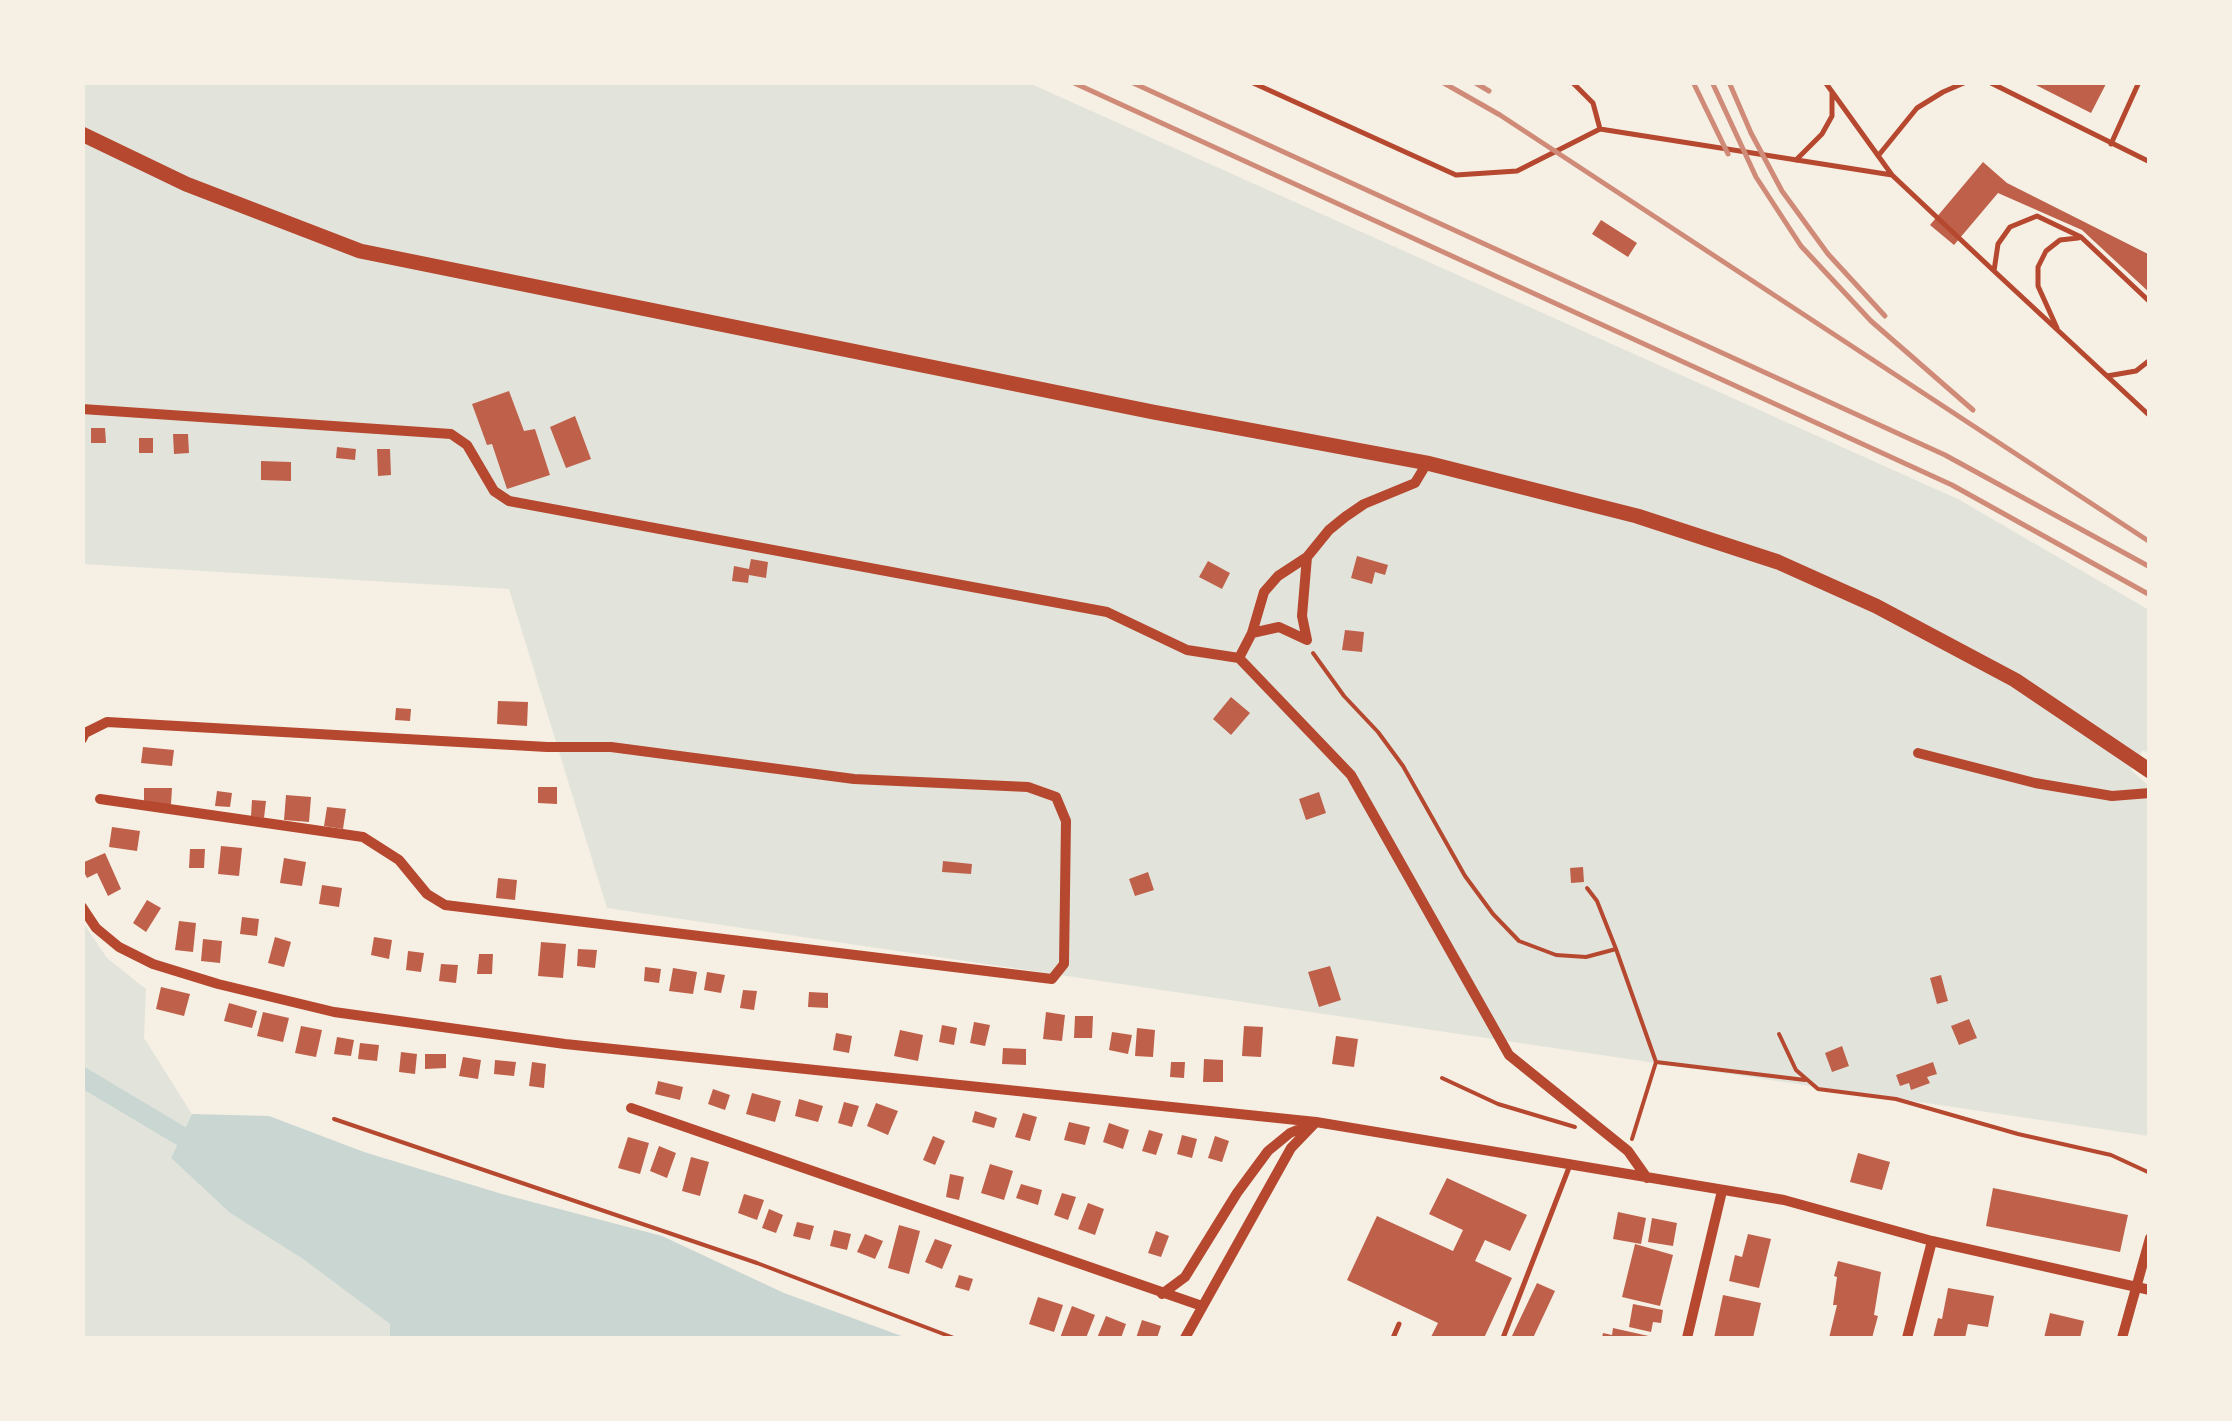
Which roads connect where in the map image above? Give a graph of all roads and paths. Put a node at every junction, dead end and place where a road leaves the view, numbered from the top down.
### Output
1 (1251, 82) edge
2 (1572, 82) edge
3 (1826, 82) edge
4 (1989, 82) edge
5 (2139, 82) edge
6 (1962, 83) edge
7 (1832, 92) junction
8 (1600, 129) junction
9 (82, 134) edge
10 (2111, 144) junction
11 (1878, 156) junction
12 (1796, 160) junction
13 (2150, 162) edge
14 (1892, 175) junction
15 (2081, 237) junction
16 (1994, 271) junction
17 (2150, 302) edge
18 (2058, 331) junction
19 (2150, 360) edge
20 (2107, 376) junction
21 (82, 408) edge
22 (2150, 416) edge
23 (1427, 463) junction
24 (1307, 557) junction
25 (1252, 633) junction
26 (1306, 640) junction
27 (1238, 658) junction
28 (82, 738) edge
29 (1918, 752) dead end
30 (2150, 772) edge
31 (2150, 792) edge
32 (100, 799) dead end
33 (1587, 888) dead end
34 (82, 907) edge
35 (1616, 949) junction
36 (1779, 1034) dead end
37 (1656, 1062) junction
38 (1442, 1078) dead end
39 (1807, 1080) junction
40 (631, 1108) dead end
41 (334, 1119) dead end
42 (1316, 1122) junction
43 (1609, 1137) junction
44 (1628, 1151) junction
45 (1570, 1166) junction
46 (2150, 1173) edge
47 (1647, 1178) junction
48 (1722, 1191) junction
49 (2150, 1238) edge
50 (1932, 1241) junction
51 (2134, 1286) junction
52 (2150, 1290) edge
53 (1162, 1294) junction
54 (1202, 1306) junction
55 (1399, 1324) dead end
56 (954, 1338) edge
57 (1185, 1338) edge
58 (1393, 1338) edge
59 (1503, 1338) edge
60 (1687, 1338) edge
61 (1907, 1338) edge
62 (2122, 1338) edge

1 - 8 lane
2 - 8 lane
3 - 7 lane
4 - 10 lane
5 - 10 lane
6 - 11 lane
7 - 11 lane
7 - 12 lane
8 - 12 lane
9 - 23 main road
10 - 13 lane
11 - 14 lane
12 - 14 lane
14 - 16 lane
15 - 16 lane
15 - 17 lane
15 - 18 lane
16 - 18 lane
18 - 20 lane
19 - 20 lane
20 - 22 lane
21 - 27 street
23 - 24 street
23 - 30 main road
24 - 25 street
24 - 26 street
25 - 26 street
25 - 27 street
26 - 35 path
27 - 43 street
28 - 32 street
29 - 31 street
33 - 35 path
34 - 42 street
35 - 37 path
36 - 39 path
37 - 39 path
37 - 44 path
38 - 43 path
39 - 46 path
40 - 53 street
41 - 56 path
42 - 45 street
42 - 53 street
42 - 54 street
43 - 44 street
44 - 47 street
45 - 47 street
45 - 59 lane
47 - 48 street
48 - 50 street
48 - 60 street
49 - 51 street
50 - 51 street
50 - 61 street
51 - 52 street
51 - 62 street
53 - 54 street
54 - 57 street
55 - 58 lane

